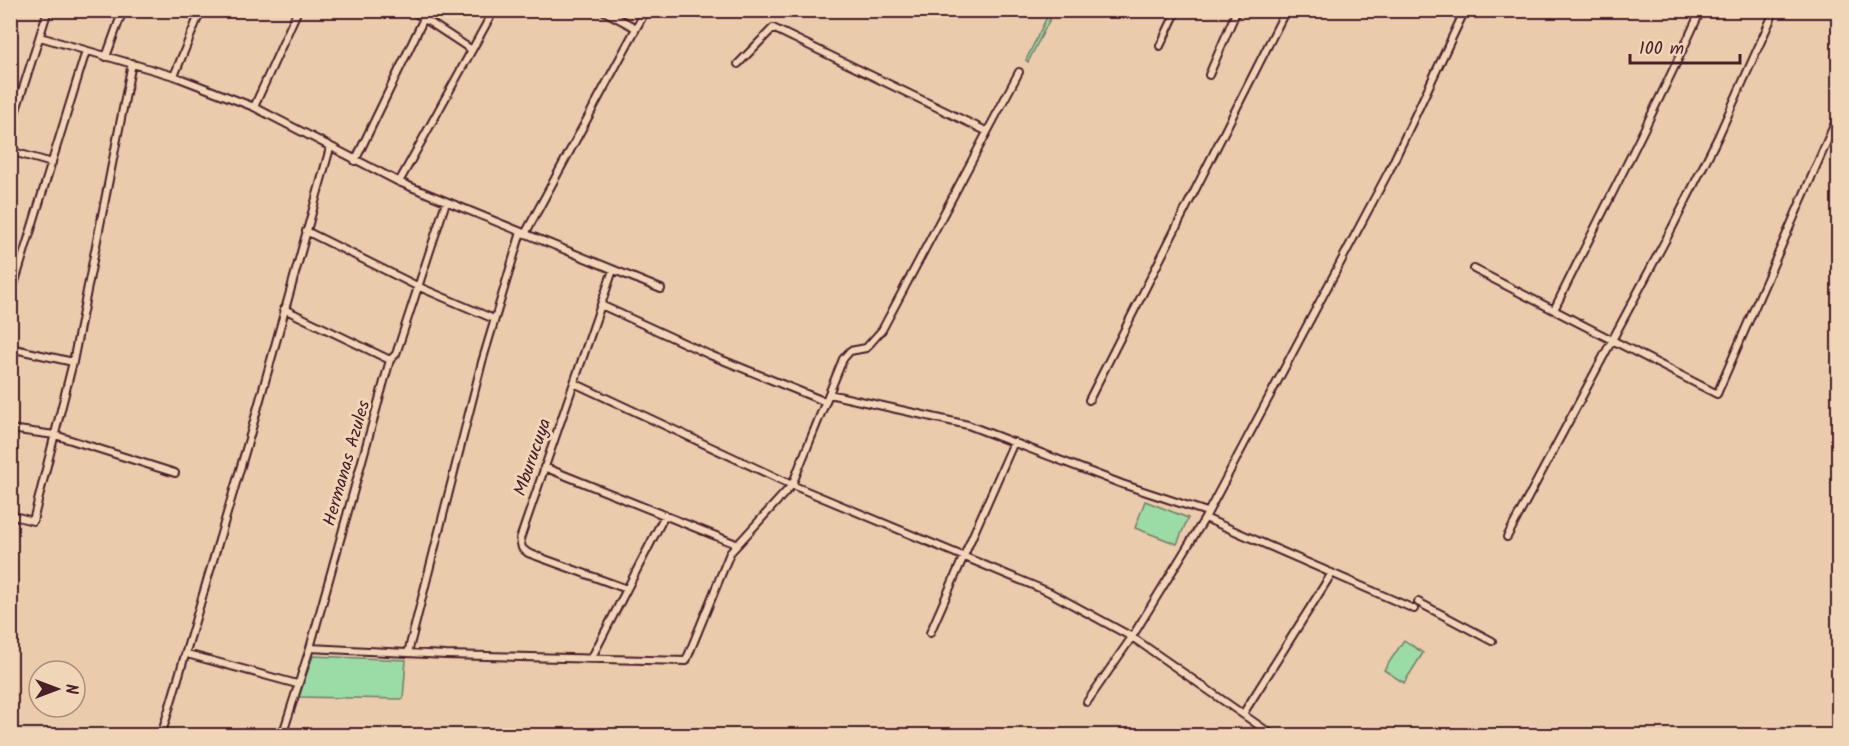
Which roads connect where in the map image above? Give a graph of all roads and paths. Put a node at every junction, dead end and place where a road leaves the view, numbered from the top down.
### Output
1 (48, 10) edge
2 (123, 10) edge
3 (201, 10) edge
4 (298, 10) edge
5 (411, 10) edge
6 (428, 10) edge
7 (494, 10) edge
8 (602, 10) edge
9 (646, 10) edge
10 (1177, 10) edge
11 (1237, 10) edge
12 (1286, 10) edge
13 (1465, 10) edge
14 (1701, 10) edge
15 (1775, 10) edge
16 (425, 18) junction
17 (636, 28) junction
18 (40, 37) junction
19 (1160, 46) dead end
20 (471, 50) junction
21 (86, 51) junction
22 (106, 57) junction
23 (132, 63) junction
24 (738, 64) dead end
25 (1019, 72) dead end
26 (1209, 75) dead end
27 (174, 76) junction
28 (254, 107) junction
29 (1839, 116) edge
30 (10, 129) edge
31 (986, 131) junction
32 (330, 148) junction
33 (10, 151) edge
34 (355, 161) junction
35 (52, 163) junction
36 (399, 182) junction
37 (446, 202) junction
38 (306, 231) junction
39 (523, 233) junction
40 (1474, 269) dead end
41 (613, 270) junction
42 (417, 286) junction
43 (662, 289) dead end
44 (10, 298) edge
45 (601, 306) junction
46 (284, 309) junction
47 (1554, 310) junction
48 (494, 319) junction
49 (1611, 340) junction
50 (10, 348) edge
51 (390, 360) junction
52 (73, 362) junction
53 (574, 383) junction
54 (829, 394) junction
55 (1089, 400) dead end
56 (826, 402) junction
57 (10, 429) edge
58 (55, 435) junction
59 (1014, 442) junction
60 (544, 467) junction
61 (175, 473) dead end
62 (792, 485) junction
63 (10, 515) edge
64 (665, 515) junction
65 (1206, 515) junction
66 (1507, 537) dead end
67 (736, 544) junction
68 (964, 557) junction
69 (1332, 573) junction
70 (627, 589) junction
71 (10, 596) edge
72 (1419, 602) dead end
73 (10, 604) edge
74 (1414, 609) dead end
75 (930, 633) dead end
76 (1132, 637) junction
77 (1492, 641) dead end
78 (310, 648) junction
79 (408, 653) junction
80 (187, 654) junction
81 (591, 659) junction
82 (297, 684) junction
83 (1087, 702) dead end
84 (1243, 714) junction
85 (161, 735) edge
86 (282, 735) edge
87 (1274, 735) edge

1 - 18 street
2 - 22 street
3 - 27 street
4 - 28 street
5 - 16 street
6 - 16 street
7 - 20 street
8 - 17 street
9 - 17 street
10 - 19 street
11 - 26 street
12 - 55 street
13 - 65 street
14 - 47 street
15 - 49 street
16 - 20 street
16 - 34 street
17 - 39 street
18 - 21 street
18 - 30 street
20 - 36 street
21 - 22 street
21 - 35 street
22 - 23 street
23 - 27 street
23 - 52 street
24 - 31 street
25 - 31 street
27 - 28 street
28 - 32 street
29 - 49 street
31 - 54 street
32 - 34 street
32 - 38 street
33 - 35 street
34 - 36 street
35 - 44 street
36 - 37 street
37 - 39 street
37 - 42 street, Hermanas Azules
38 - 42 street
38 - 46 street
39 - 41 street
39 - 48 street
40 - 47 street
41 - 43 street
41 - 45 street, Mburucuya
42 - 48 street
42 - 51 street, Hermanas Azules
45 - 53 street, Mburucuya
45 - 56 street
46 - 51 street
46 - 80 street
47 - 49 street
48 - 79 street
49 - 66 street
50 - 52 street
51 - 78 street, Hermanas Azules
52 - 58 street
53 - 60 street, Mburucuya
53 - 62 street
54 - 56 street
54 - 59 street
56 - 62 street
57 - 58 street
58 - 61 street
58 - 63 street
59 - 65 street
59 - 68 street
60 - 64 street
60 - 70 street, Mburucuya
62 - 67 street
62 - 68 street
64 - 67 street
64 - 70 street
65 - 69 street
65 - 76 street
67 - 81 street
68 - 75 street
68 - 76 street
69 - 74 street
69 - 84 street
70 - 81 street
71 - 73 street
72 - 77 street
76 - 83 street
76 - 84 street
78 - 79 street
78 - 82 street, Hermanas Azules
79 - 81 street
80 - 82 street
80 - 85 street
82 - 86 street, Hermanas Azules
84 - 87 street

